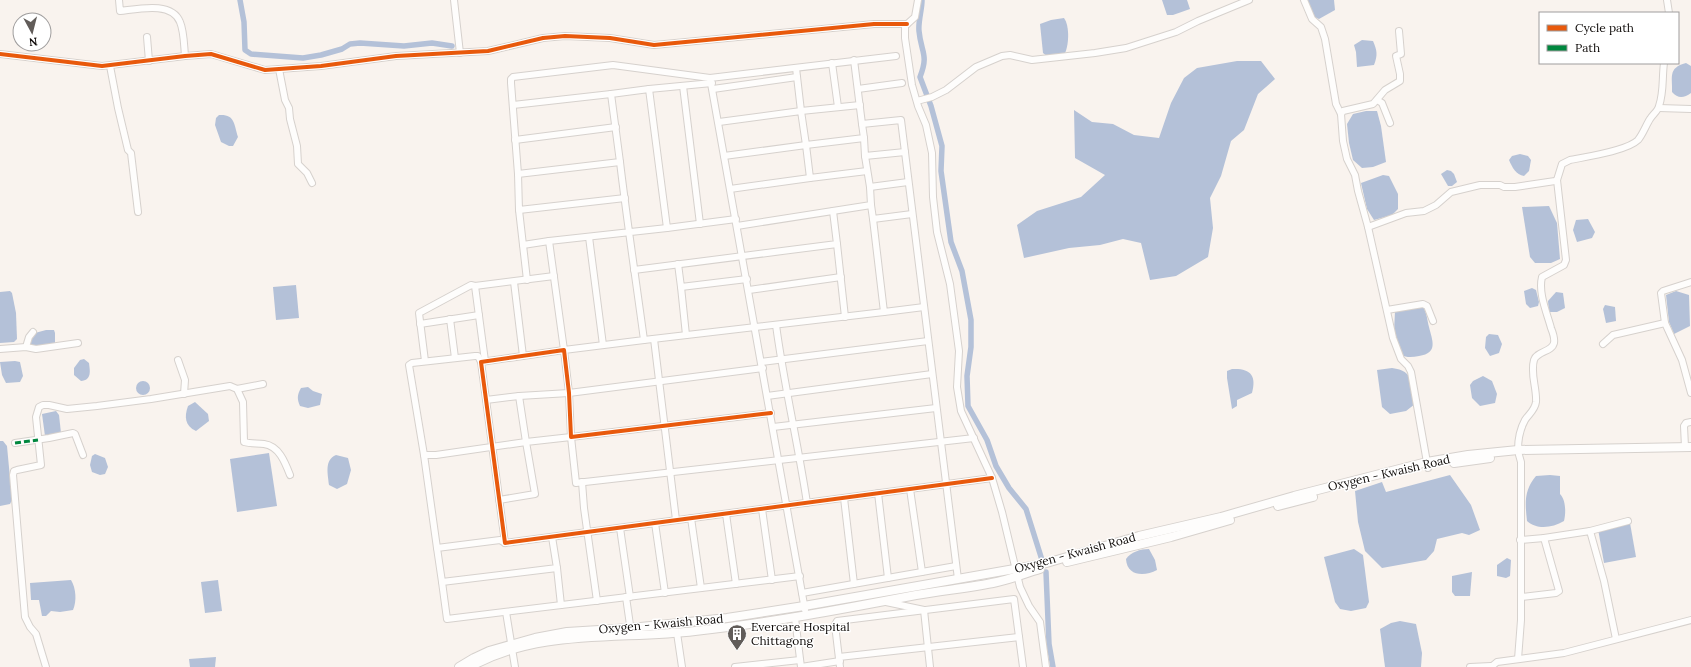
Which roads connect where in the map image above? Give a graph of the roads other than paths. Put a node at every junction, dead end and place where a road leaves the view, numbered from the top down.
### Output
1 (119, 0) edge
2 (454, 0) edge
3 (918, 0) edge
4 (1249, 0) edge
5 (1304, 0) edge
6 (1667, 0) edge
7 (1669, 12) edge
8 (907, 24) junction
9 (1399, 31) dead end
10 (147, 37) dead end
11 (460, 53) junction
12 (0, 54) edge
13 (185, 56) junction
14 (896, 56) dead end
15 (854, 60) junction
16 (149, 61) junction
17 (832, 63) junction
18 (1664, 64) edge
19 (110, 66) junction
20 (796, 68) junction
21 (279, 69) junction
22 (797, 77) junction
23 (712, 83) junction
24 (902, 84) dead end
25 (683, 86) junction
26 (858, 88) junction
27 (649, 89) junction
28 (611, 94) junction
29 (1377, 100) junction
30 (917, 101) junction
31 (513, 105) junction
32 (860, 105) junction
33 (838, 107) junction
34 (1659, 108) junction
35 (1691, 109) edge
36 (801, 111) junction
37 (1341, 114) junction
38 (718, 122) junction
39 (1390, 123) dead end
40 (862, 124) junction
41 (616, 127) junction
42 (864, 138) junction
43 (515, 140) junction
44 (806, 145) junction
45 (905, 152) junction
46 (724, 156) junction
47 (865, 156) junction
48 (620, 162) junction
49 (867, 171) junction
50 (518, 174) junction
51 (810, 178) junction
52 (1557, 180) junction
53 (908, 182) junction
54 (312, 183) dead end
55 (870, 187) junction
56 (730, 189) junction
57 (625, 198) junction
58 (871, 205) junction
59 (519, 210) junction
60 (833, 211) junction
61 (138, 212) dead end
62 (912, 214) junction
63 (873, 219) junction
64 (736, 220) junction
65 (700, 224) junction
66 (737, 226) junction
67 (1368, 227) junction
68 (667, 228) junction
69 (629, 232) junction
70 (589, 237) junction
71 (549, 241) junction
72 (523, 244) junction
73 (837, 244) junction
74 (743, 256) junction
75 (678, 264) junction
76 (634, 270) junction
77 (554, 276) junction
78 (841, 277) junction
79 (747, 279) junction
80 (527, 280) junction
81 (514, 282) junction
82 (1691, 282) edge
83 (475, 286) junction
84 (681, 287) junction
85 (749, 290) junction
86 (924, 307) junction
87 (1387, 310) junction
88 (884, 312) junction
89 (479, 315) junction
90 (845, 316) junction
91 (450, 319) junction
92 (1433, 321) dead end
93 (1665, 323) junction
94 (420, 324) junction
95 (776, 325) junction
96 (755, 328) junction
97 (33, 332) dead end
98 (686, 335) junction
99 (654, 339) junction
100 (644, 340) junction
101 (928, 341) junction
102 (78, 343) dead end
103 (1603, 344) dead end
104 (603, 345) junction
105 (26, 347) junction
106 (0, 349) edge
107 (564, 350) junction
108 (523, 356) junction
109 (455, 358) junction
110 (781, 359) junction
111 (178, 360) dead end
112 (425, 361) junction
113 (483, 361) junction
114 (762, 365) junction
115 (932, 374) junction
116 (660, 382) junction
117 (263, 384) dead end
118 (237, 388) junction
119 (570, 393) junction
120 (788, 393) junction
121 (184, 394) junction
122 (1691, 394) edge
123 (519, 396) junction
124 (768, 396) junction
125 (486, 400) junction
126 (936, 408) junction
127 (771, 413) junction
128 (1691, 422) edge
129 (792, 424) junction
130 (666, 426) junction
131 (773, 427) junction
132 (571, 437) junction
133 (974, 438) junction
134 (38, 440) junction
135 (940, 441) junction
136 (526, 442) junction
137 (15, 443) dead end
138 (492, 447) junction
139 (1689, 448) edge
140 (1518, 452) junction
141 (424, 454) junction
142 (82, 455) dead end
143 (800, 458) junction
144 (779, 460) junction
145 (1428, 465) junction
146 (671, 472) junction
147 (290, 475) dead end
148 (992, 478) junction
149 (582, 482) junction
150 (946, 484) junction
151 (910, 489) junction
152 (878, 493) junction
153 (844, 498) junction
154 (499, 500) junction
155 (807, 503) junction
156 (787, 506) junction
157 (762, 509) junction
158 (726, 514) junction
159 (691, 518) junction
160 (676, 520) junction
161 (1628, 520) dead end
162 (655, 523) junction
163 (620, 528) junction
164 (1590, 531) junction
165 (587, 532) junction
166 (552, 537) junction
167 (1544, 538) junction
168 (1520, 540) junction
169 (505, 543) junction
170 (437, 548) junction
171 (956, 566) junction
172 (557, 568) junction
173 (922, 572) junction
174 (1016, 573) junction
175 (800, 576) junction
176 (888, 578) junction
177 (958, 579) junction
178 (772, 580) junction
179 (442, 582) junction
180 (736, 584) junction
181 (854, 584) junction
182 (701, 588) junction
183 (665, 593) junction
184 (802, 593) junction
185 (628, 597) junction
186 (1521, 597) junction
187 (597, 601) junction
188 (884, 601) junction
189 (561, 605) junction
190 (804, 606) junction
191 (924, 610) junction
192 (506, 612) junction
193 (806, 616) junction
194 (795, 618) junction
195 (1691, 620) edge
196 (631, 632) junction
197 (677, 633) junction
198 (1019, 637) junction
199 (1616, 639) junction
200 (928, 647) junction
201 (512, 648) junction
202 (1518, 659) junction
203 (800, 660) junction
204 (840, 662) edge
205 (1491, 666) edge
206 (46, 667) edge
207 (459, 667) edge
208 (470, 667) edge
209 (515, 667) edge
210 (682, 667) edge
211 (735, 667) edge
212 (801, 667) edge
213 (930, 667) edge
214 (1024, 667) edge
215 (1046, 667) edge
216 (1470, 667) edge

1 - 13 street
2 - 11 street
3 - 8 street
4 - 30 street
5 - 37 street
6 - 7 street
8 - 11 street
8 - 30 street
9 - 29 street
10 - 16 street
11 - 21 street
12 - 19 street
13 - 16 street
13 - 21 street
14 - 15 street
15 - 17 street
15 - 26 street
16 - 19 street
17 - 20 street
17 - 33 street
18 - 34 street
19 - 61 street
20 - 22 street
20 - 23 street
21 - 54 street
22 - 23 street
22 - 36 street
23 - 25 street
23 - 31 street
23 - 38 street
24 - 26 street
25 - 27 street
25 - 65 street
26 - 32 street
27 - 28 street
27 - 68 street
28 - 31 street
28 - 41 street
29 - 37 street
29 - 39 street
30 - 133 street
31 - 43 street
32 - 33 street
32 - 40 street
33 - 36 street
34 - 35 street
34 - 52 street
36 - 38 street
36 - 44 street
37 - 67 street
38 - 46 street
40 - 42 street
40 - 45 street
41 - 43 street
41 - 48 street
42 - 44 street
42 - 47 street
43 - 50 street
44 - 46 street
44 - 51 street
45 - 47 street
45 - 53 street
46 - 56 street
47 - 49 street
48 - 50 street
48 - 57 street
49 - 51 street
49 - 55 street
50 - 59 street
51 - 56 street
52 - 67 street
52 - 140 street
53 - 55 street
53 - 62 street
55 - 58 street
56 - 64 street
57 - 59 street
57 - 69 street
58 - 60 street
58 - 63 street
59 - 72 street
60 - 66 street
60 - 73 street
62 - 63 street
62 - 86 street
63 - 88 street
64 - 65 street
64 - 66 street
65 - 68 street
66 - 74 street
67 - 87 street
68 - 69 street
69 - 70 street
69 - 76 street
70 - 71 street
70 - 104 street
71 - 72 street
71 - 77 street
72 - 80 street
73 - 74 street
73 - 78 street
74 - 75 street
74 - 79 street
75 - 76 street
75 - 84 street
76 - 100 street
77 - 80 street
77 - 107 street
78 - 85 street
78 - 90 street
79 - 84 street
79 - 85 street
80 - 81 street
81 - 83 street
81 - 108 street
82 - 93 street
83 - 89 street
83 - 94 street
84 - 98 street
85 - 96 street
86 - 88 street
86 - 101 street
87 - 92 street
87 - 145 street
88 - 90 street
89 - 91 street
89 - 113 street
90 - 95 street
91 - 94 street
91 - 109 street
93 - 103 street
93 - 122 street
94 - 112 street
95 - 96 street
95 - 110 street
96 - 98 street
96 - 114 street
97 - 105 street
98 - 99 street
99 - 100 street
99 - 116 street
100 - 104 street
101 - 110 street
101 - 115 street
102 - 105 street
104 - 107 street
105 - 106 street
107 - 108 street
107 - 119 street
108 - 113 street
109 - 112 street
109 - 113 street
110 - 114 street
110 - 120 street
111 - 121 street
112 - 141 street
113 - 125 street
114 - 116 street
114 - 124 street
115 - 120 street
115 - 126 street
116 - 119 street
116 - 130 street
117 - 118 street
118 - 121 street
118 - 147 street
119 - 123 street
119 - 132 street
120 - 124 street
120 - 129 street
121 - 134 street
123 - 125 street
123 - 136 street
124 - 127 street
125 - 138 street
126 - 129 street
126 - 135 street
127 - 130 street
127 - 131 street
128 - 139 street
129 - 131 street
129 - 143 street
130 - 132 street
130 - 146 street
131 - 144 street
132 - 136 street
132 - 149 street
133 - 135 street
133 - 148 street
134 - 137 street
134 - 142 street
134 - 206 street
135 - 143 street
135 - 150 street
136 - 138 street
136 - 154 street
138 - 141 street
138 - 154 street
139 - 140 main road, Oxygen - Kwaish Road
140 - 145 main road, Oxygen - Kwaish Road
140 - 168 street
141 - 170 street
143 - 144 street
143 - 155 street
144 - 146 street
144 - 156 street
145 - 174 main road, Oxygen - Kwaish Road
145 - 174 main road, Oxygen - Kwaish Road
146 - 149 street
146 - 160 street
148 - 150 street
148 - 174 street
149 - 165 street
150 - 151 street
150 - 171 street
151 - 152 street
151 - 173 street
152 - 153 street
152 - 176 street
153 - 155 street
153 - 181 street
154 - 169 street
155 - 156 street
156 - 157 street
156 - 175 street
157 - 158 street
157 - 178 street
158 - 159 street
158 - 180 street
159 - 160 street
159 - 182 street
160 - 162 street
161 - 164 street
162 - 163 street
162 - 183 street
163 - 165 street
163 - 185 street
164 - 167 street
164 - 199 street
165 - 166 street
165 - 187 street
166 - 169 street
166 - 172 street
167 - 168 street
167 - 186 street
168 - 186 street
169 - 170 street
170 - 179 street
171 - 173 street
171 - 177 street
172 - 179 street
172 - 189 street
173 - 176 street
174 - 177 main road, Oxygen - Kwaish Road
174 - 188 main road, Oxygen - Kwaish Road
174 - 215 street
175 - 178 street
175 - 184 street
176 - 181 street
177 - 190 main road, Oxygen - Kwaish Road
178 - 180 street
179 - 192 street
180 - 182 street
181 - 184 street
182 - 183 street
183 - 185 street
184 - 190 street
185 - 187 street
185 - 196 street
186 - 202 street
187 - 189 street
188 - 191 street
188 - 193 main road, Oxygen - Kwaish Road
189 - 192 street
190 - 193 street
190 - 196 main road, Oxygen - Kwaish Road
191 - 198 street
191 - 200 street
191 - 204 street
192 - 201 street
193 - 194 main road, Oxygen - Kwaish Road
194 - 197 main road, Oxygen - Kwaish Road
194 - 203 street
195 - 199 street
196 - 197 main road, Oxygen - Kwaish Road
196 - 201 main road, Oxygen - Kwaish Road
197 - 210 street
198 - 200 street
198 - 214 street
199 - 202 street
200 - 204 street
200 - 213 street
201 - 207 main road, Oxygen - Kwaish Road
201 - 208 main road, Oxygen - Kwaish Road
201 - 209 street
202 - 205 street
203 - 211 street
203 - 212 street
204 - 212 street
205 - 216 street

